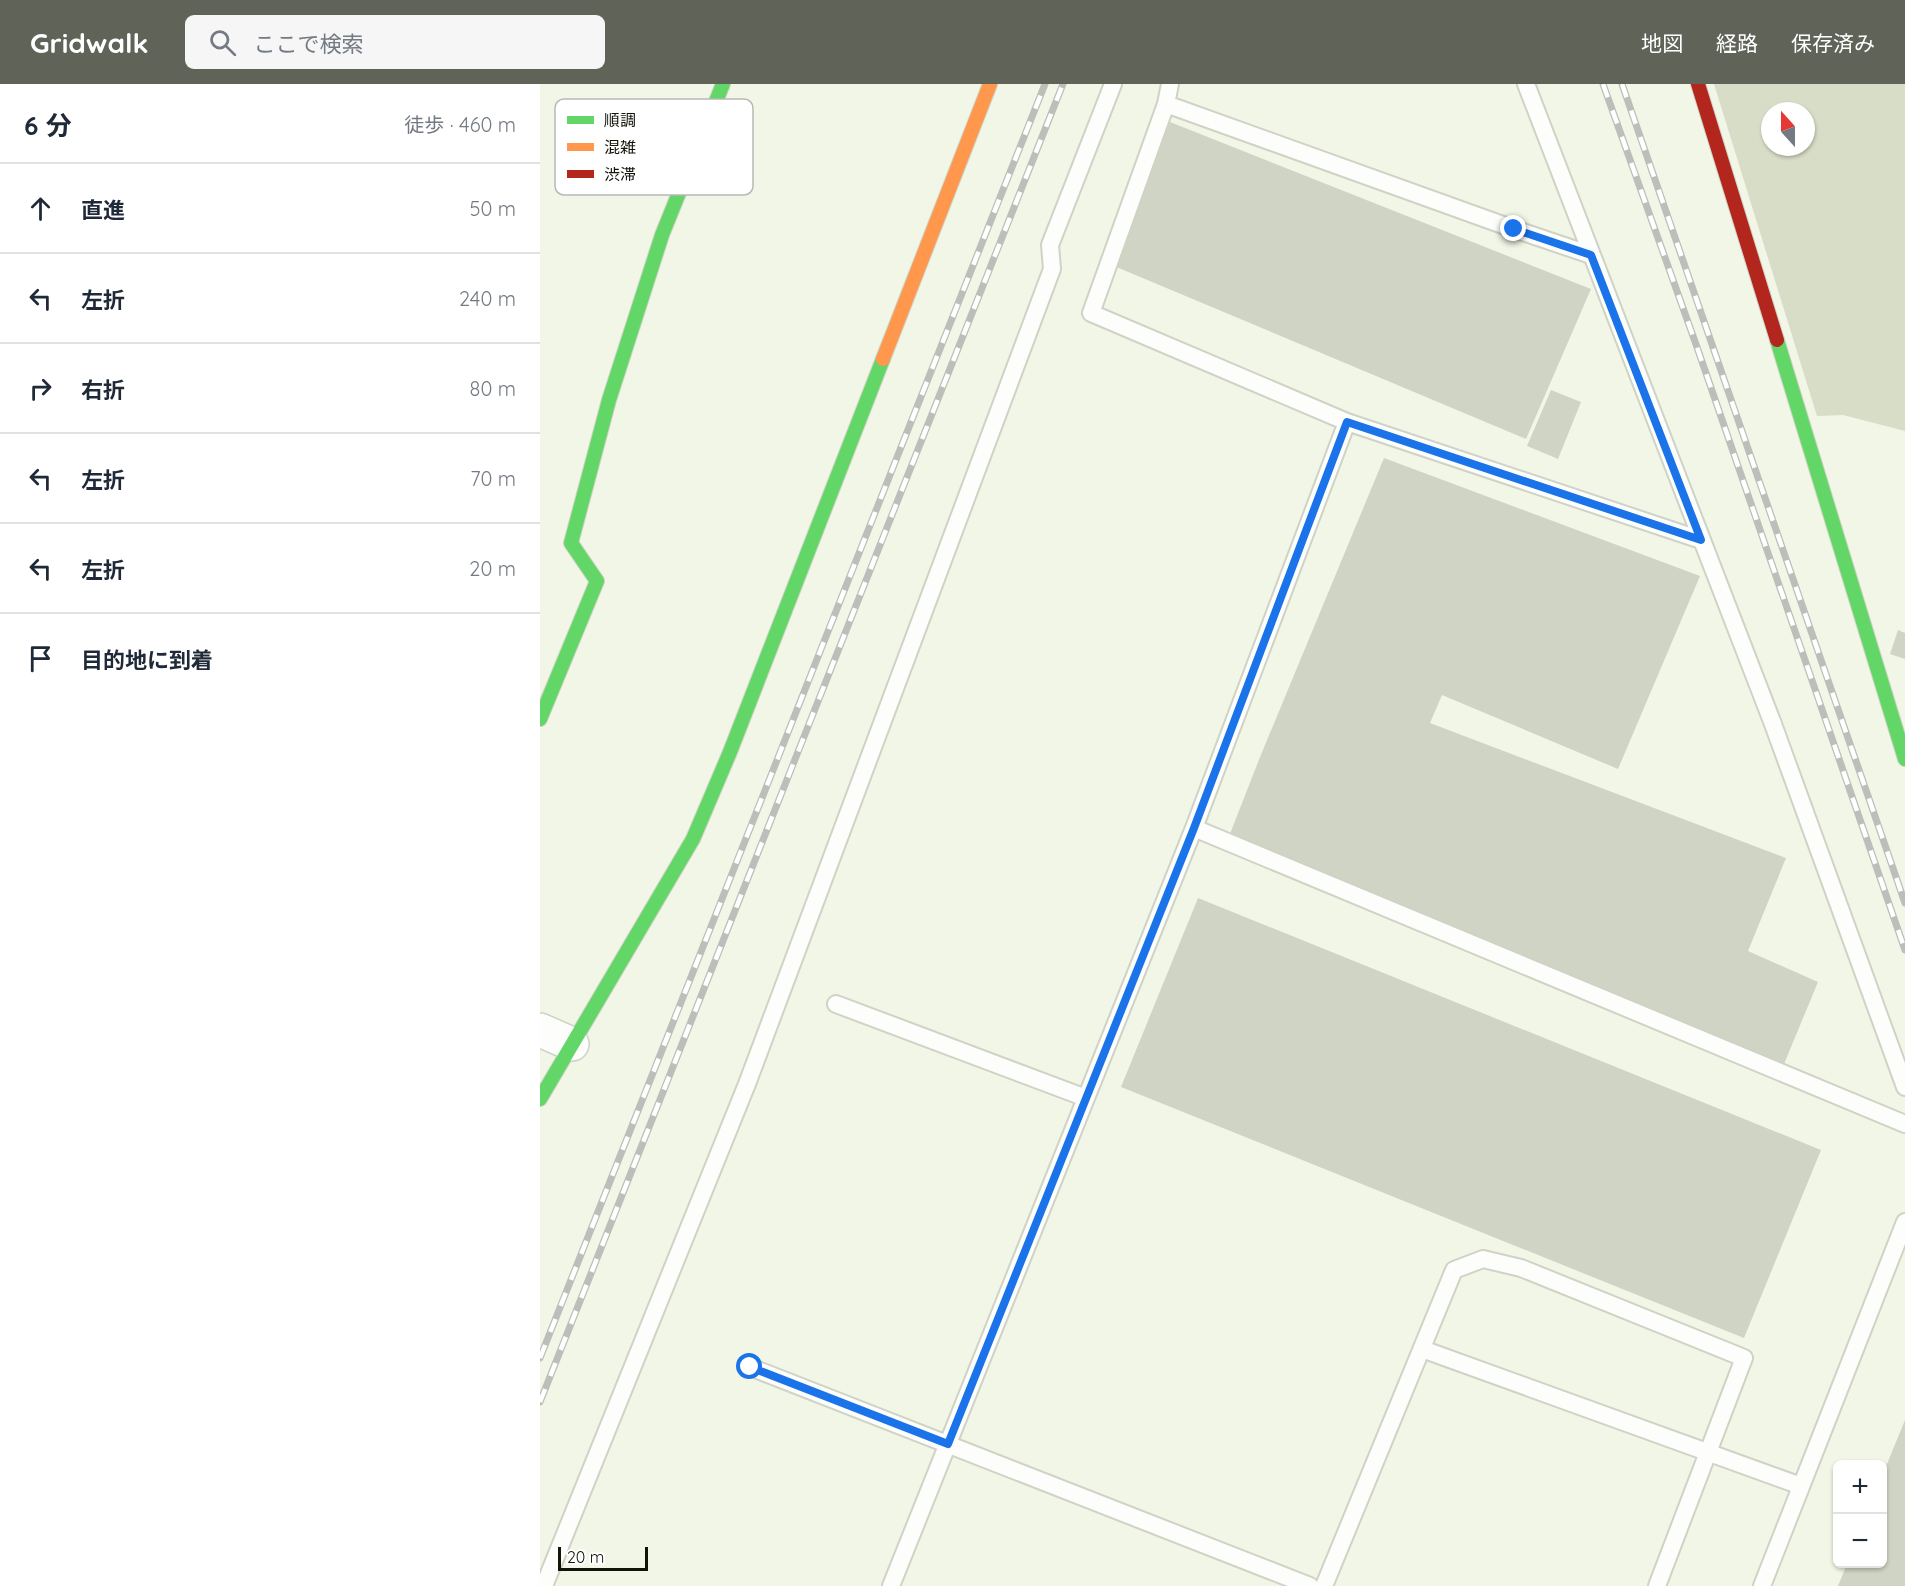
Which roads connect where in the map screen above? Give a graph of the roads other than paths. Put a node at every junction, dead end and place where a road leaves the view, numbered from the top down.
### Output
1 (723, 84) edge
2 (990, 84) edge
3 (1113, 84) edge
4 (1170, 84) edge
5 (1526, 84) edge
6 (1698, 84) edge
7 (717, 99) edge
8 (1166, 104) junction
9 (678, 195) edge
10 (1591, 255) junction
11 (1347, 422) junction
12 (1701, 540) junction
13 (540, 719) edge
14 (1905, 759) edge
15 (1194, 828) junction
16 (836, 1004) dead end
17 (540, 1030) edge
18 (572, 1044) junction
19 (1905, 1087) edge
20 (1086, 1098) junction
21 (540, 1099) edge
22 (1905, 1124) edge
23 (1905, 1222) edge
24 (1422, 1349) junction
25 (750, 1367) dead end
26 (948, 1444) junction
27 (1708, 1452) junction
28 (1801, 1486) junction
29 (544, 1586) edge
30 (891, 1586) edge
31 (1310, 1586) edge
32 (1324, 1586) edge
33 (1658, 1586) edge
34 (1762, 1586) edge

1 - 7 street
2 - 18 street
3 - 29 lane
4 - 8 lane
5 - 10 lane
6 - 14 street
8 - 10 lane
8 - 11 lane
9 - 13 street
10 - 12 lane
11 - 12 lane
11 - 15 lane
12 - 19 lane
15 - 20 lane
15 - 22 lane
16 - 20 lane
17 - 18 street
18 - 21 street
20 - 26 lane
23 - 28 lane
24 - 27 lane
24 - 27 lane
24 - 32 lane
25 - 26 lane
26 - 30 lane
26 - 31 lane
27 - 28 lane
27 - 33 lane
28 - 34 lane

